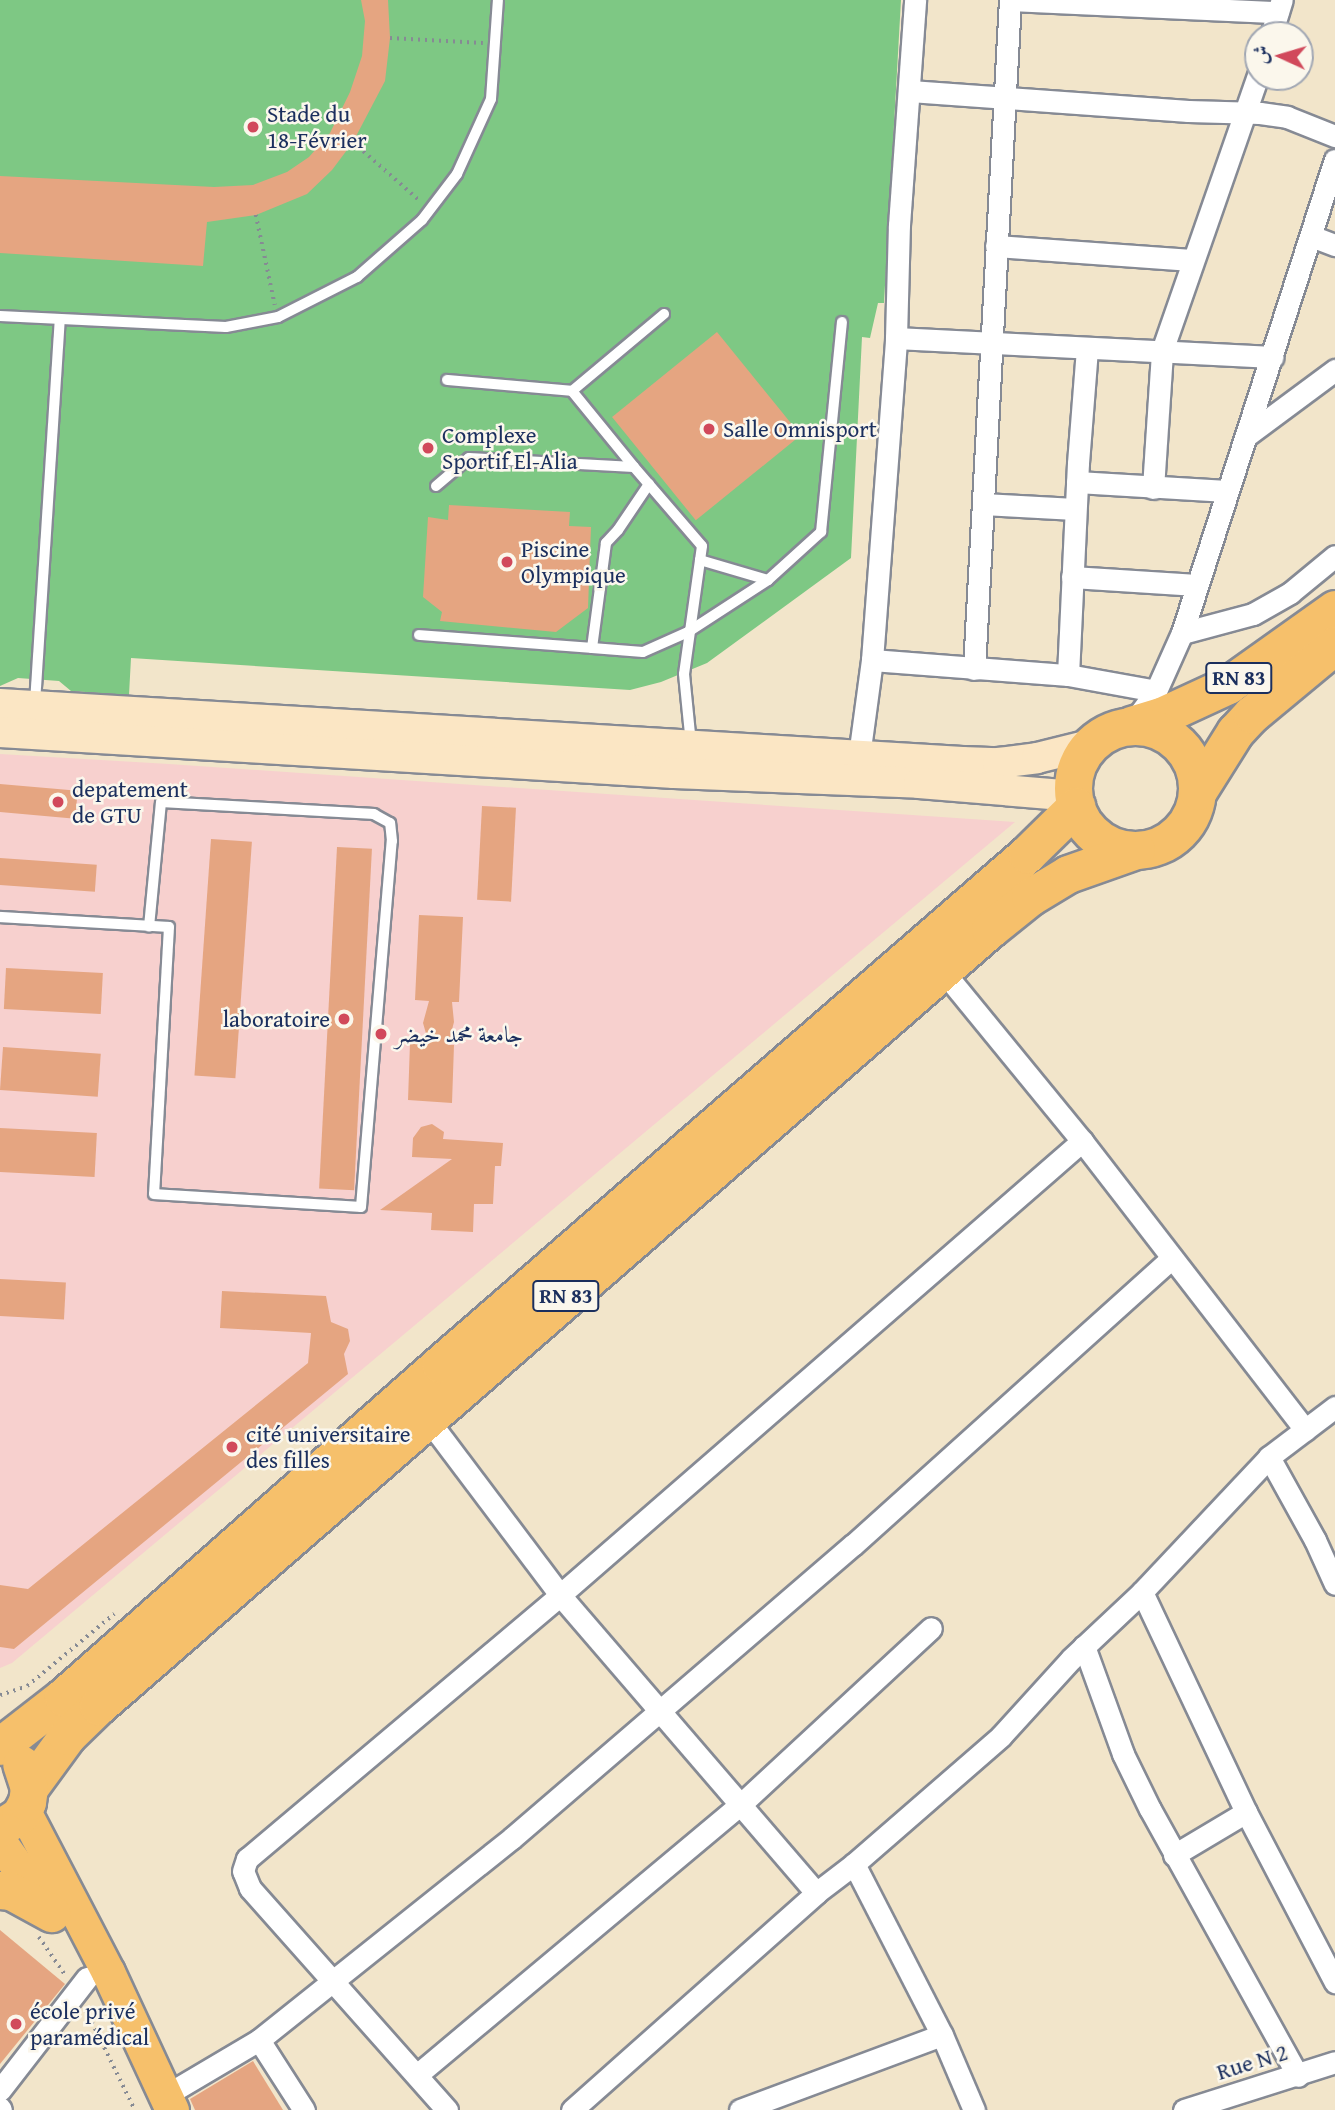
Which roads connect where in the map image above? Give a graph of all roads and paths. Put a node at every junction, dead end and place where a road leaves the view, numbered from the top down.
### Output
1 (498, 0) edge
2 (915, 0) edge
3 (1010, 0) edge
4 (1280, 6) edge
5 (390, 38) dead end
6 (495, 43) junction
7 (910, 91) junction
8 (1253, 91) edge
9 (1004, 97) junction
10 (1246, 113) junction
11 (1335, 136) edge
12 (353, 142) dead end
13 (1335, 160) edge
14 (430, 210) junction
15 (256, 215) dead end
16 (1311, 236) junction
17 (1335, 245) edge
18 (996, 246) junction
19 (1192, 260) junction
20 (664, 314) dead end
21 (0, 316) edge
22 (278, 317) junction
23 (60, 320) junction
24 (842, 322) dead end
25 (896, 338) junction
26 (992, 344) junction
27 (1087, 348) junction
28 (1161, 351) junction
29 (1273, 357) junction
30 (1335, 370) edge
31 (447, 380) dead end
32 (572, 391) junction
33 (1246, 436) junction
34 (634, 467) junction
35 (1077, 482) junction
36 (649, 484) junction
37 (436, 486) dead end
38 (1153, 488) junction
39 (1227, 491) junction
40 (983, 505) junction
41 (1075, 509) junction
42 (1335, 556) edge
43 (700, 560) junction
44 (1072, 577) junction
45 (768, 580) junction
46 (1197, 585) junction
47 (1335, 609) edge
48 (688, 632) junction
49 (1182, 633) junction
50 (419, 635) dead end
51 (1335, 645) edge
52 (592, 648) junction
53 (872, 660) junction
54 (974, 669) junction
55 (1068, 675) junction
56 (1156, 691) junction
57 (0, 704) edge
58 (35, 706) junction
59 (1131, 725) junction
60 (0, 732) edge
61 (1090, 745) junction
62 (691, 746) junction
63 (859, 756) junction
64 (1198, 791) junction
65 (1075, 801) junction
66 (1136, 850) junction
67 (0, 917) edge
68 (149, 926) junction
69 (942, 970) junction
70 (1082, 1142) junction
71 (1172, 1258) junction
72 (1335, 1407) edge
73 (426, 1417) junction
74 (1305, 1430) junction
75 (1269, 1457) junction
76 (1335, 1584) edge
77 (1142, 1591) junction
78 (561, 1595) junction
79 (931, 1628) dead end
80 (1084, 1646) junction
81 (660, 1713) junction
82 (0, 1749) edge
83 (740, 1805) junction
84 (18, 1808) edge
85 (1246, 1812) junction
86 (0, 1842) edge
87 (1174, 1856) junction
88 (854, 1864) junction
89 (0, 1890) edge
90 (816, 1893) junction
91 (51, 1913) junction
92 (87, 1978) junction
93 (332, 1982) junction
94 (1335, 1982) edge
95 (942, 2035) junction
96 (259, 2040) junction
97 (1335, 2062) edge
98 (418, 2074) junction
99 (1298, 2076) junction
100 (0, 2090) edge
101 (164, 2105) edge
102 (579, 2108) edge
103 (304, 2110) edge
104 (447, 2110) edge
105 (740, 2110) edge
106 (975, 2110) edge
107 (1184, 2110) edge

1 - 6 lane
2 - 7 street
3 - 4 street
3 - 9 street
5 - 6 path
6 - 14 lane
7 - 9 street
7 - 25 street
8 - 10 street
9 - 10 street
9 - 18 street
10 - 11 street
10 - 19 street
12 - 14 path
13 - 16 street
14 - 22 lane
15 - 22 path
16 - 17 street
16 - 29 street
18 - 19 street
18 - 26 street
19 - 28 street
20 - 32 lane
21 - 23 lane
22 - 23 lane
23 - 58 lane
24 - 45 lane
25 - 26 street
25 - 53 street
26 - 27 street
26 - 40 street
27 - 28 street
27 - 35 street
28 - 29 street
28 - 38 street
29 - 33 street
30 - 33 street
31 - 32 lane
32 - 34 lane
33 - 39 street
34 - 36 lane
34 - 37 lane
35 - 38 street
35 - 41 street
36 - 43 lane
36 - 52 lane
38 - 39 street
39 - 46 street
40 - 41 street
40 - 54 street
41 - 44 street
42 - 49 street
43 - 45 lane
43 - 48 lane
44 - 46 street
44 - 55 street
45 - 48 lane
46 - 49 street
47 - 59 highway, RN 83
48 - 52 lane
48 - 62 lane
49 - 56 street
50 - 52 lane
51 - 64 highway, RN 83
53 - 54 street
53 - 63 street
54 - 55 street
55 - 56 street
56 - 59 street
57 - 58 main road
58 - 62 main road
59 - 61 highway
59 - 64 highway
60 - 65 main road
61 - 63 main road
61 - 65 highway
62 - 63 main road
64 - 66 highway
65 - 66 highway
65 - 82 highway, RN 83
66 - 69 highway, RN 83
67 - 68 lane
68 - 68 lane
69 - 70 street
69 - 73 highway, RN 83
70 - 71 street
70 - 78 street
71 - 74 street
71 - 81 street
72 - 74 street
73 - 78 street
73 - 84 highway, RN 83
74 - 75 street
75 - 76 street
75 - 77 street
77 - 80 street
77 - 85 street
78 - 81 street
78 - 93 street
79 - 83 street
80 - 87 street
80 - 88 street
81 - 83 street
81 - 93 street
82 - 84 highway
83 - 90 street
83 - 98 street
84 - 101 main road
85 - 87 street
85 - 94 street
86 - 91 main road
87 - 99 street
88 - 90 street
88 - 95 street
89 - 91 highway
90 - 102 street
91 - 92 main road
92 - 100 street
92 - 101 main road
93 - 96 street
93 - 98 street
95 - 105 street
95 - 106 street
96 - 101 street
96 - 103 street
97 - 99 street, Rue N 2
98 - 104 street
99 - 107 street, Rue N 2

